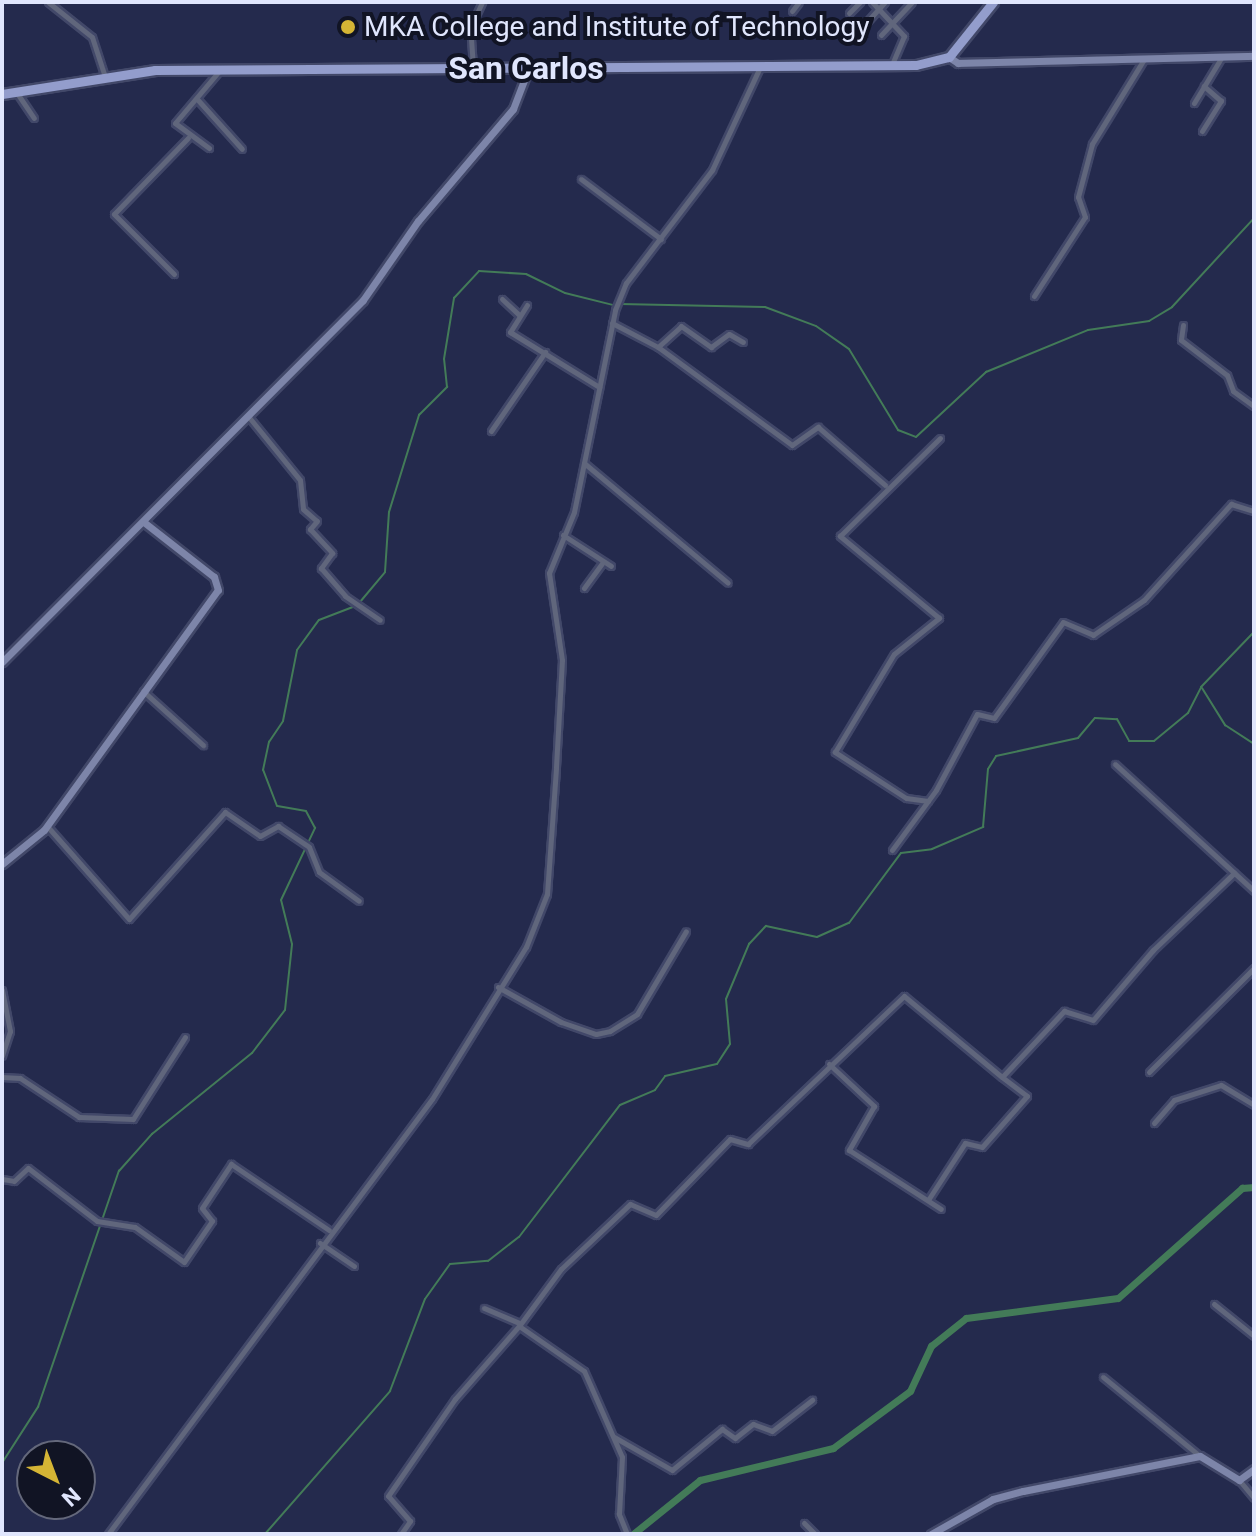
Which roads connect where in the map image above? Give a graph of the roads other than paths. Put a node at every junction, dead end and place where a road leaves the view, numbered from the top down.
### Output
1 (48, 2) edge
2 (482, 2) edge
3 (860, 2) edge
4 (872, 2) edge
5 (885, 2) edge
6 (912, 2) edge
7 (993, 2) edge
8 (797, 3) edge
9 (879, 9) junction
10 (792, 11) dead end
11 (849, 13) dead end
12 (892, 23) junction
13 (865, 24) dead end
14 (881, 35) dead end
15 (1252, 54) edge
16 (949, 57) junction
17 (1221, 57) junction
18 (1144, 59) junction
19 (891, 66) junction
20 (760, 67) junction
21 (220, 69) junction
22 (528, 70) junction
23 (472, 71) junction
24 (104, 75) junction
25 (1204, 86) junction
26 (17, 92) junction
27 (2, 94) edge
28 (197, 99) junction
29 (1194, 103) dead end
30 (34, 118) dead end
31 (1202, 131) dead end
32 (188, 138) junction
33 (209, 148) dead end
34 (242, 149) dead end
35 (581, 179) dead end
36 (661, 239) junction
37 (174, 274) dead end
38 (1034, 296) dead end
39 (502, 299) dead end
40 (527, 305) dead end
41 (519, 315) junction
42 (612, 323) junction
43 (1183, 325) dead end
44 (743, 342) dead end
45 (658, 347) junction
46 (545, 352) junction
47 (599, 387) junction
48 (1254, 406) edge
49 (247, 415) junction
50 (491, 431) dead end
51 (940, 438) dead end
52 (584, 463) junction
53 (885, 485) junction
54 (1254, 511) edge
55 (145, 523) junction
56 (563, 535) junction
57 (602, 563) junction
58 (611, 566) dead end
59 (728, 583) dead end
60 (584, 588) dead end
61 (380, 620) dead end
62 (2, 662) edge
63 (142, 690) junction
64 (203, 745) dead end
65 (1115, 764) dead end
66 (928, 801) junction
67 (47, 826) junction
68 (892, 850) dead end
69 (2, 864) edge
70 (1234, 873) junction
71 (1254, 891) edge
72 (359, 901) dead end
73 (686, 931) dead end
74 (1254, 968) edge
75 (498, 987) junction
76 (2, 990) edge
77 (185, 1037) dead end
78 (2, 1056) edge
79 (829, 1064) junction
80 (1149, 1072) dead end
81 (2, 1077) edge
82 (1002, 1077) junction
83 (1254, 1105) edge
84 (1154, 1123) dead end
85 (2, 1179) edge
86 (928, 1200) junction
87 (941, 1209) dead end
88 (329, 1230) junction
89 (320, 1243) junction
90 (354, 1266) dead end
91 (1214, 1304) dead end
92 (484, 1308) dead end
93 (519, 1325) junction
94 (1254, 1336) edge
95 (1103, 1377) dead end
96 (812, 1400) dead end
97 (613, 1437) junction
98 (1200, 1456) junction
99 (1254, 1469) edge
100 (1239, 1480) junction
101 (1254, 1498) edge
102 (804, 1523) dead end
103 (108, 1534) edge
104 (401, 1534) edge
105 (627, 1534) edge
106 (815, 1534) edge
107 (931, 1534) edge

1 - 24 street
2 - 23 street
3 - 11 street
4 - 9 street
5 - 9 street
6 - 12 street
7 - 16 main road
8 - 10 street
9 - 12 street
9 - 13 street
12 - 14 street
12 - 19 street
15 - 17 street
16 - 18 street
16 - 19 main road
17 - 18 street
17 - 25 street
18 - 38 street
19 - 20 main road
20 - 22 main road
20 - 36 street
21 - 23 main road
21 - 24 main road
21 - 28 street
22 - 23 main road
22 - 49 street
24 - 26 main road
25 - 29 street
25 - 31 street
26 - 27 main road
26 - 30 street
28 - 32 street
28 - 34 street
32 - 33 street
32 - 37 street
35 - 36 street
36 - 42 street
39 - 41 street
40 - 41 street
41 - 46 street
42 - 45 street
42 - 47 street
43 - 48 street
44 - 45 street
45 - 53 street
46 - 47 street
46 - 50 street
47 - 52 street
49 - 55 street
49 - 61 street
51 - 53 street
52 - 56 street
52 - 59 street
53 - 66 street
54 - 66 street
55 - 62 street
55 - 63 street
56 - 57 street
56 - 75 street
57 - 58 street
57 - 60 street
63 - 64 street
63 - 67 street
65 - 70 street
66 - 68 street
67 - 69 street
67 - 72 street
70 - 71 street
70 - 82 street
73 - 75 street
74 - 80 street
75 - 88 street
76 - 78 street
77 - 81 street
79 - 82 street
79 - 86 street
79 - 93 street
82 - 86 street
83 - 84 street
85 - 88 street
86 - 87 street
88 - 89 street
89 - 90 street
89 - 103 street
91 - 94 street
92 - 93 street
93 - 97 street
93 - 104 street
95 - 98 street
96 - 97 street
97 - 105 street
98 - 100 street
98 - 107 street
99 - 100 street
100 - 101 street
102 - 106 street

